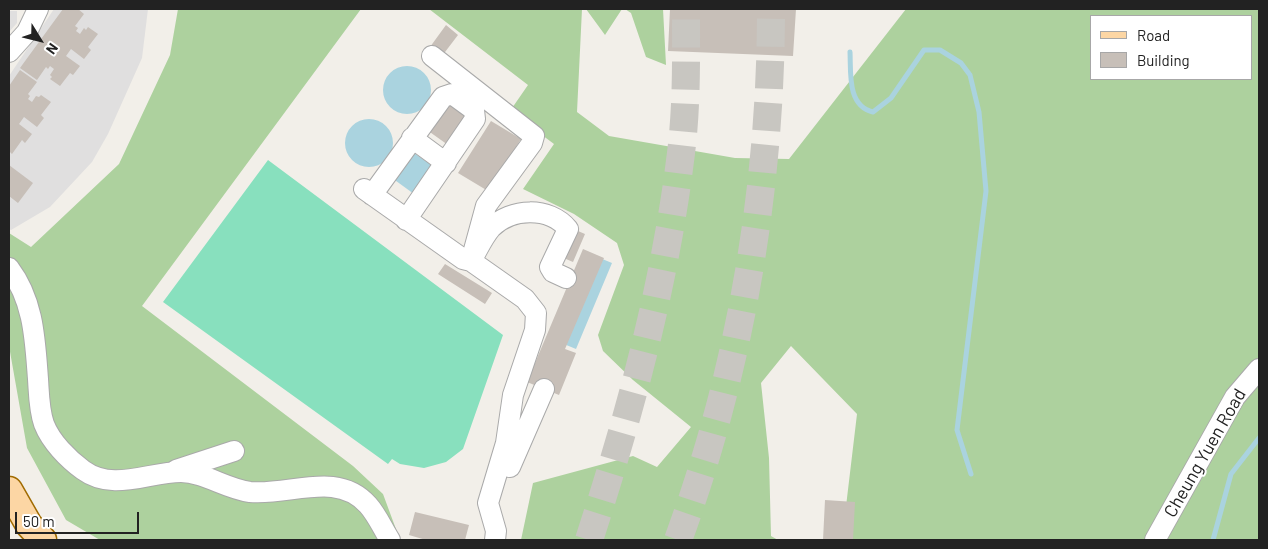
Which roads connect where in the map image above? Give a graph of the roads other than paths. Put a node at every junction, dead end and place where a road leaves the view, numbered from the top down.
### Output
1 (38, 9) edge
2 (9, 52) edge
3 (432, 56) dead end
4 (412, 138) junction
5 (446, 163) junction
6 (406, 220) junction
7 (471, 261) junction
8 (9, 268) edge
9 (566, 278) dead end
10 (1259, 369) edge
11 (544, 389) dead end
12 (234, 451) dead end
13 (168, 473) junction
14 (9, 490) edge
15 (9, 526) edge
16 (496, 536) edge
17 (18, 540) edge
18 (43, 540) edge
19 (390, 540) edge
20 (1155, 540) edge

1 - 2 street
3 - 7 street
4 - 5 street
4 - 5 street
4 - 6 street
5 - 6 street
6 - 7 street
7 - 9 street
7 - 16 street
8 - 13 street
10 - 20 street, Cheung Yuen Road
11 - 16 street
12 - 13 street
13 - 19 street
14 - 18 main road
15 - 17 main road

